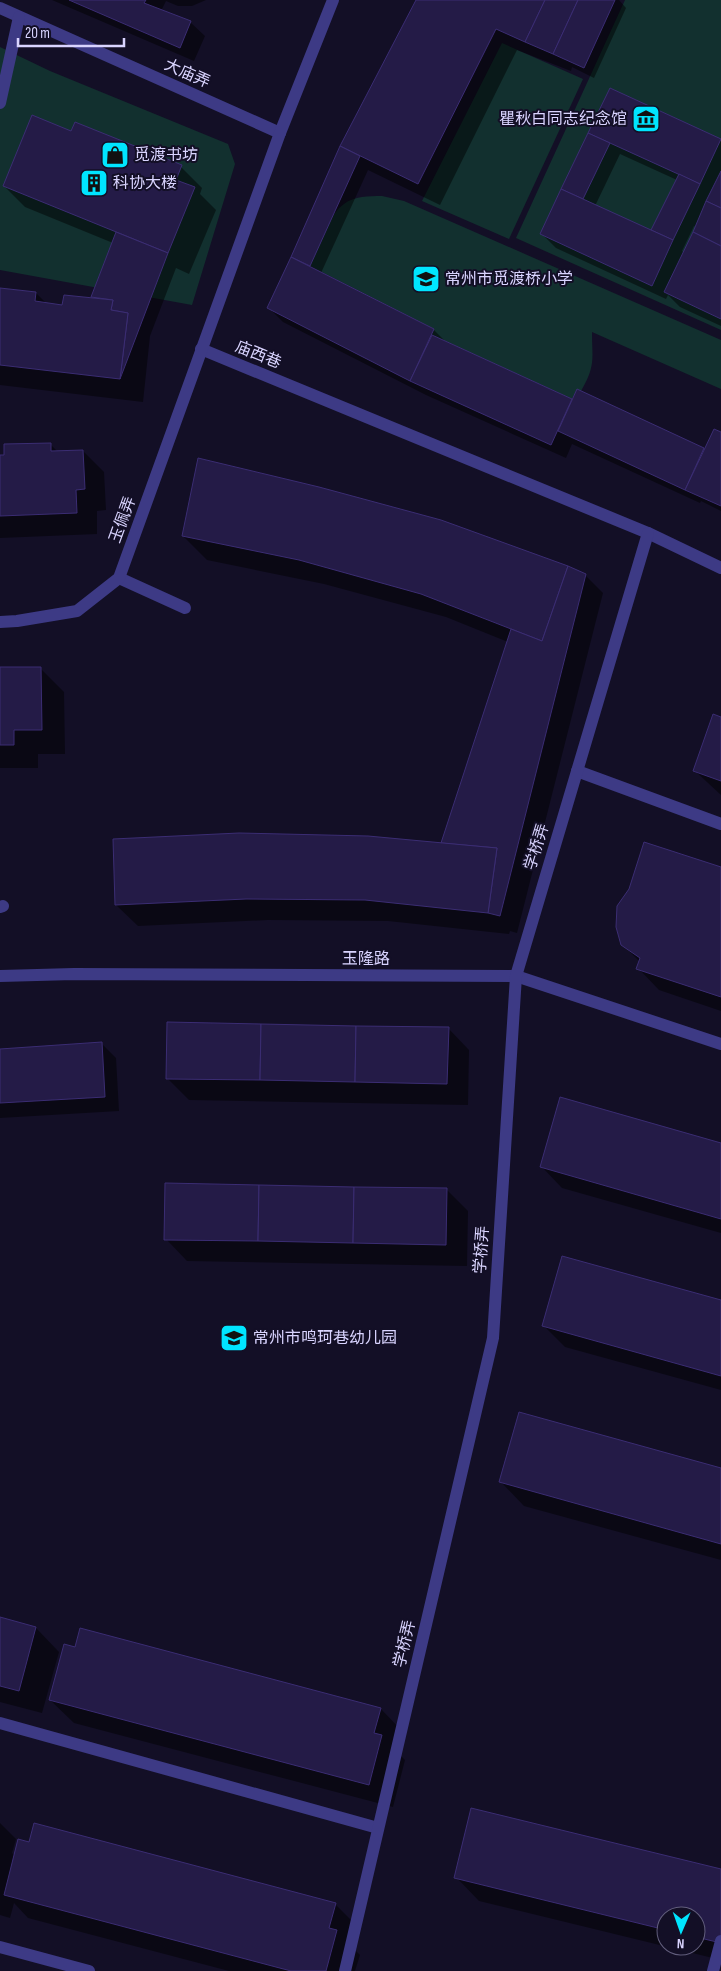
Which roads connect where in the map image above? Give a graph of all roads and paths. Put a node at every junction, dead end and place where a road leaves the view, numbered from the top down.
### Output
1 (333, 0) edge
2 (0, 8) edge
3 (19, 17) junction
4 (0, 103) edge
5 (280, 133) junction
6 (201, 349) junction
7 (648, 533) junction
8 (721, 568) edge
9 (119, 578) junction
10 (185, 608) dead end
11 (0, 622) edge
12 (577, 771) junction
13 (721, 824) edge
14 (0, 976) edge
15 (516, 976) junction
16 (721, 1044) edge
17 (0, 1723) edge
18 (378, 1828) junction
19 (721, 1941) edge
20 (0, 1947) edge
21 (89, 1971) edge
22 (345, 1971) edge
23 (713, 1971) edge

1 - 5 street
2 - 3 street, 大庙弄
3 - 4 street
3 - 5 street, 大庙弄
5 - 6 street
6 - 7 street, 庙西巷
6 - 9 street, 玉佩弄
7 - 8 street, 庙西巷
7 - 12 street, 学桥弄
9 - 10 street
9 - 11 street
12 - 13 street
12 - 15 street, 学桥弄
14 - 15 street, 玉隆路
15 - 16 street, 玉隆路
15 - 18 street, 学桥弄
17 - 18 street
18 - 22 street, 学桥弄
19 - 23 street
20 - 21 street

